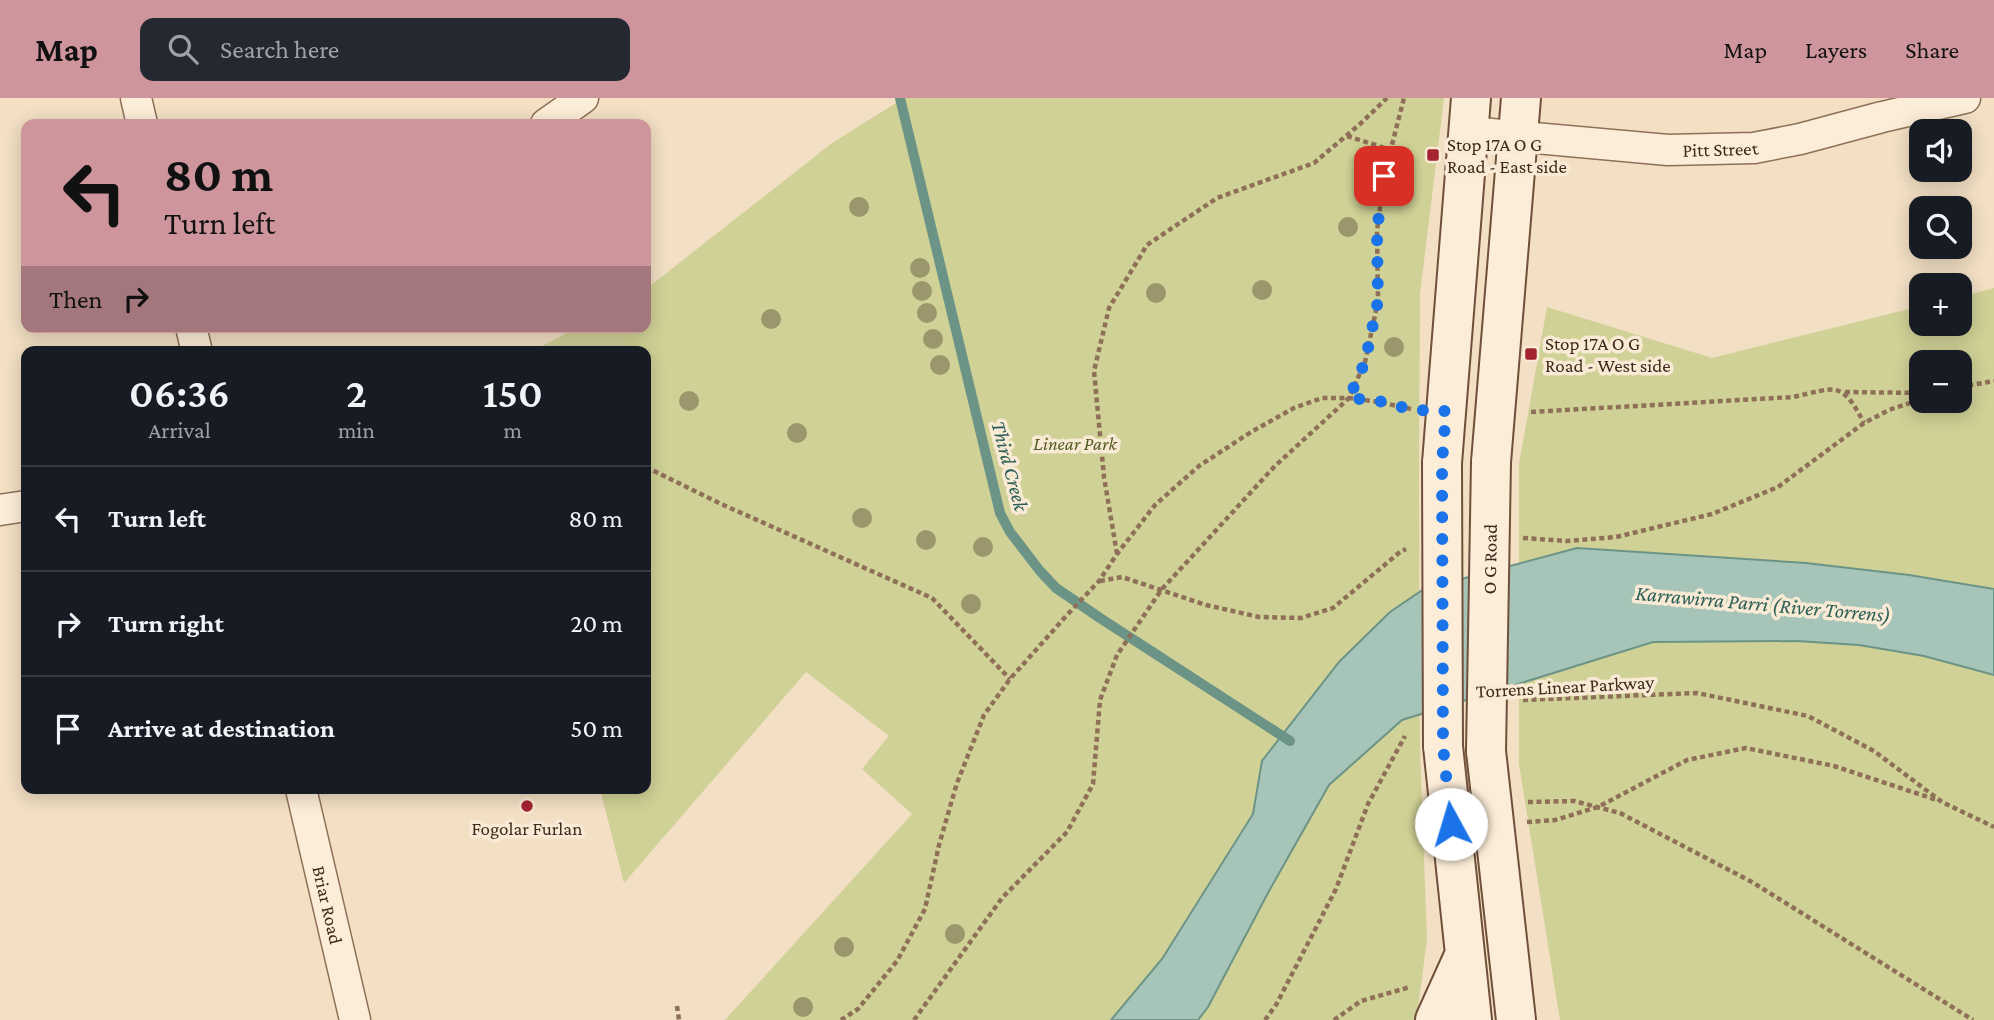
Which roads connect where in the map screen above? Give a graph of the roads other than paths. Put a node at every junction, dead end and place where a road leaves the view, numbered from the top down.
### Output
1 (136, 98) edge
2 (583, 98) edge
3 (1521, 98) edge
4 (1965, 98) edge
5 (1470, 115) edge
6 (141, 119) edge
7 (553, 119) edge
8 (1518, 136) junction
9 (21, 507) edge
10 (0, 510) edge
11 (302, 794) edge
12 (1465, 956) junction
13 (355, 1020) edge
14 (1435, 1020) edge
15 (1472, 1020) edge
16 (1516, 1020) edge

1 - 6 street
2 - 7 street
3 - 8 main road, O G Road
4 - 8 street, Pitt Street
5 - 8 street, Pitt Street
5 - 12 main road, bridge
8 - 16 main road, O G Road, bridge
9 - 10 street
11 - 13 street, Briar Road
12 - 14 main road
12 - 15 main road

